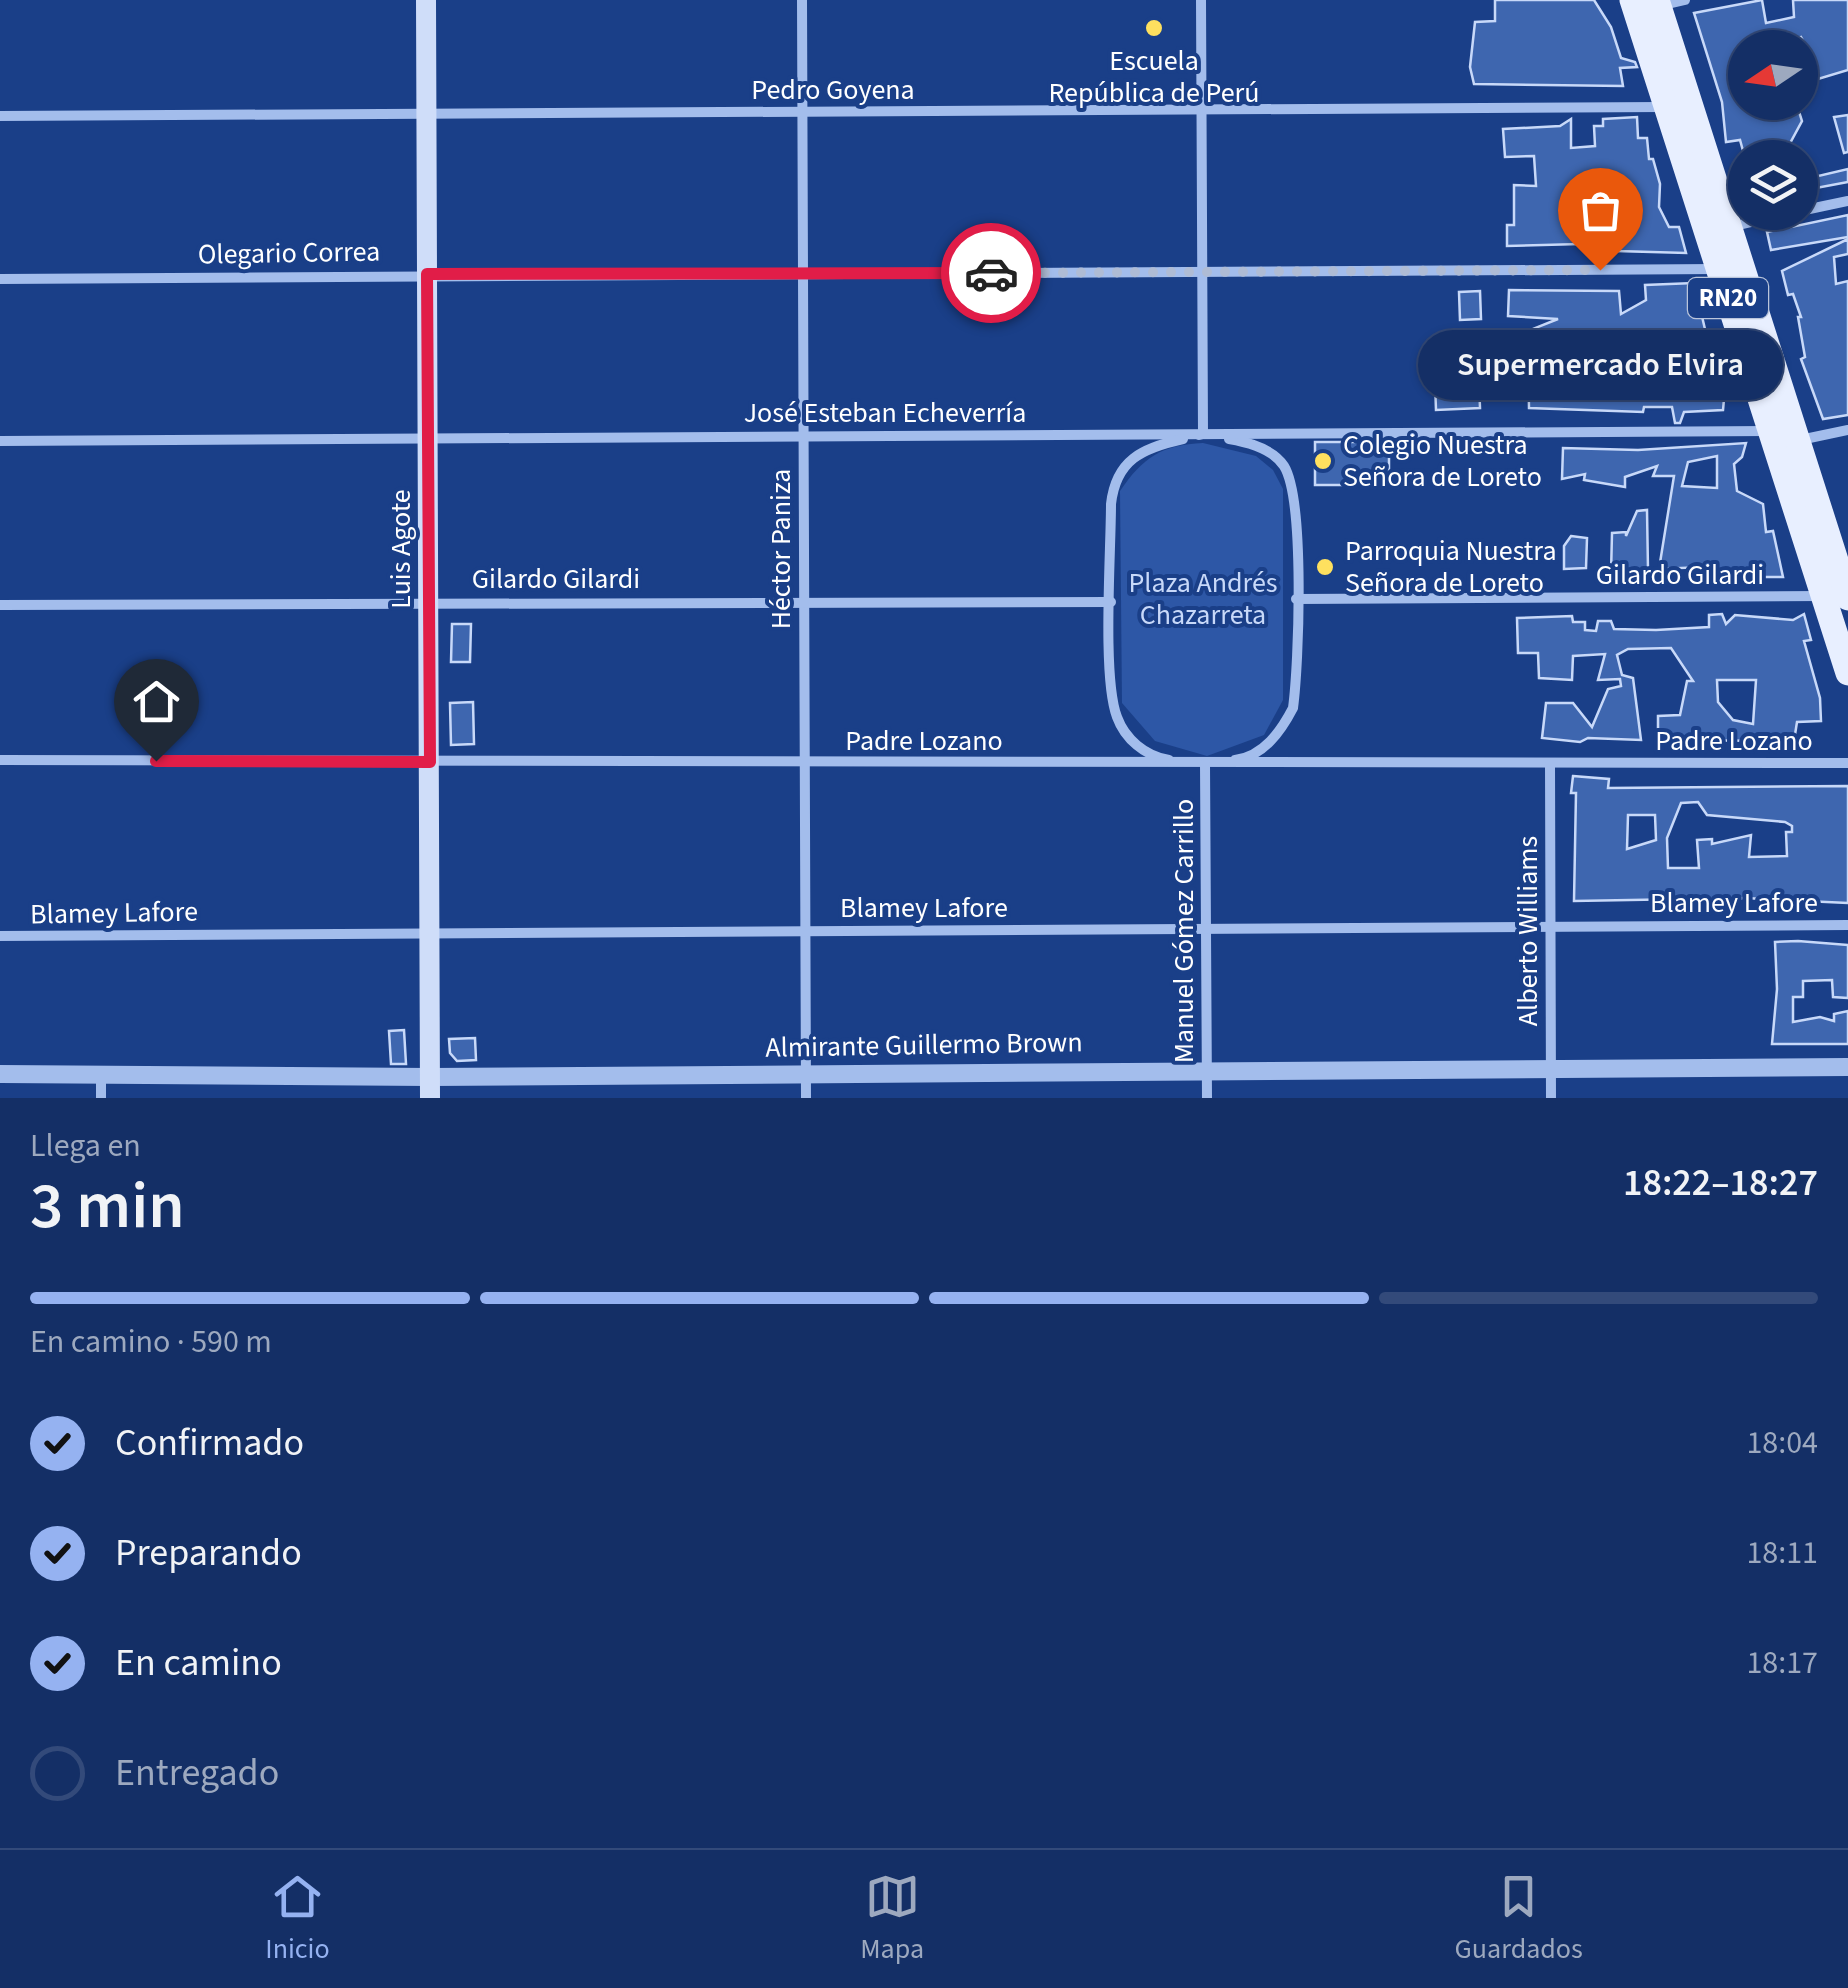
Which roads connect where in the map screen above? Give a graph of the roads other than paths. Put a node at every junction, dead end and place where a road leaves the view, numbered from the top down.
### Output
1 (426, 0) edge
2 (802, 0) edge
3 (1201, 0) edge
4 (1632, 0) edge
5 (1686, 0) edge
6 (1658, 3) edge
7 (1667, 107) junction
8 (1201, 110) junction
9 (802, 112) junction
10 (426, 114) junction
11 (0, 116) edge
12 (1848, 201) edge
13 (1818, 208) edge
14 (1728, 224) edge
15 (1730, 230) edge
16 (1719, 269) junction
17 (1202, 273) junction
18 (427, 274) junction
19 (802, 274) junction
20 (0, 279) edge
21 (1848, 430) edge
22 (1770, 431) junction
23 (1203, 434) junction
24 (804, 436) junction
25 (428, 439) junction
26 (0, 441) edge
27 (1798, 441) junction
28 (1836, 597) edge
29 (428, 600) junction
30 (1296, 600) junction
31 (804, 602) junction
32 (1111, 602) junction
33 (0, 605) edge
34 (1848, 673) edge
35 (0, 760) edge
36 (430, 762) junction
37 (805, 763) junction
38 (1848, 763) edge
39 (1205, 764) junction
40 (1550, 764) junction
41 (1848, 925) edge
42 (1550, 926) junction
43 (1206, 929) junction
44 (429, 931) junction
45 (806, 932) junction
46 (0, 936) edge
47 (1848, 1067) edge
48 (1207, 1070) junction
49 (1551, 1070) junction
50 (0, 1074) edge
51 (101, 1074) junction
52 (806, 1074) junction
53 (430, 1088) edge
54 (101, 1098) edge
55 (806, 1098) edge
56 (1208, 1098) edge
57 (1551, 1098) edge

1 - 10 main road, Luis Agote
2 - 9 street, Héctor Paniza
3 - 8 street
4 - 7 main road, RN20
5 - 6 street
6 - 14 main road, RN20
7 - 8 street, Pedro Goyena
7 - 16 main road, RN20
8 - 9 street, Pedro Goyena
8 - 17 street
9 - 10 street, Pedro Goyena
9 - 19 street, Héctor Paniza
10 - 11 street, Pedro Goyena
10 - 18 main road, Luis Agote
12 - 13 street
15 - 27 main road, RN20
16 - 17 street, Olegario Correa
16 - 22 main road, RN20
17 - 19 street, Olegario Correa
17 - 23 street
18 - 19 street, Olegario Correa
18 - 20 street, Olegario Correa
18 - 25 main road, Luis Agote
19 - 24 street, Héctor Paniza
21 - 27 street
22 - 23 street, José Esteban Echeverría
22 - 28 main road, RN20
23 - 24 street, José Esteban Echeverría
23 - 30 street, Manuel Gómez Carrillo
23 - 32 street, Manuel Gómez Carrillo
24 - 25 street, José Esteban Echeverría
24 - 31 street, Héctor Paniza
25 - 26 street, José Esteban Echeverría
25 - 29 main road, Luis Agote
27 - 28 main road, RN20
28 - 30 street, Gilardo Gilardi
28 - 34 main road, RN20
29 - 31 street, Gilardo Gilardi
29 - 33 street, Gilardo Gilardi
29 - 36 main road, Luis Agote
30 - 39 street, Manuel Gómez Carrillo
31 - 32 street, Gilardo Gilardi
31 - 37 street, Héctor Paniza
32 - 39 street, Manuel Gómez Carrillo
35 - 36 street, Padre Lozano
36 - 37 street, Padre Lozano
36 - 44 main road, Luis Agote
37 - 39 street, Padre Lozano
37 - 45 street, Héctor Paniza
38 - 40 street, Padre Lozano
39 - 40 street, Padre Lozano
39 - 43 street, Manuel Gómez Carrillo
40 - 42 street, Alberto Williams
41 - 42 street, Blamey Lafore
42 - 43 street, Blamey Lafore
42 - 49 street, Alberto Williams
43 - 45 street, Blamey Lafore
43 - 48 street, Manuel Gómez Carrillo
44 - 45 street, Blamey Lafore
44 - 46 street, Blamey Lafore
44 - 53 main road, Luis Agote
45 - 52 street, Héctor Paniza
47 - 49 street, Almirante Guillermo Brown
48 - 49 street, Almirante Guillermo Brown
48 - 52 street, Almirante Guillermo Brown
48 - 56 street, Manuel Gómez Carrillo
49 - 57 street, Alberto Williams
50 - 51 street, Almirante Guillermo Brown
51 - 53 street, Almirante Guillermo Brown
51 - 54 street
52 - 53 street, Almirante Guillermo Brown
52 - 55 street, Héctor Paniza

